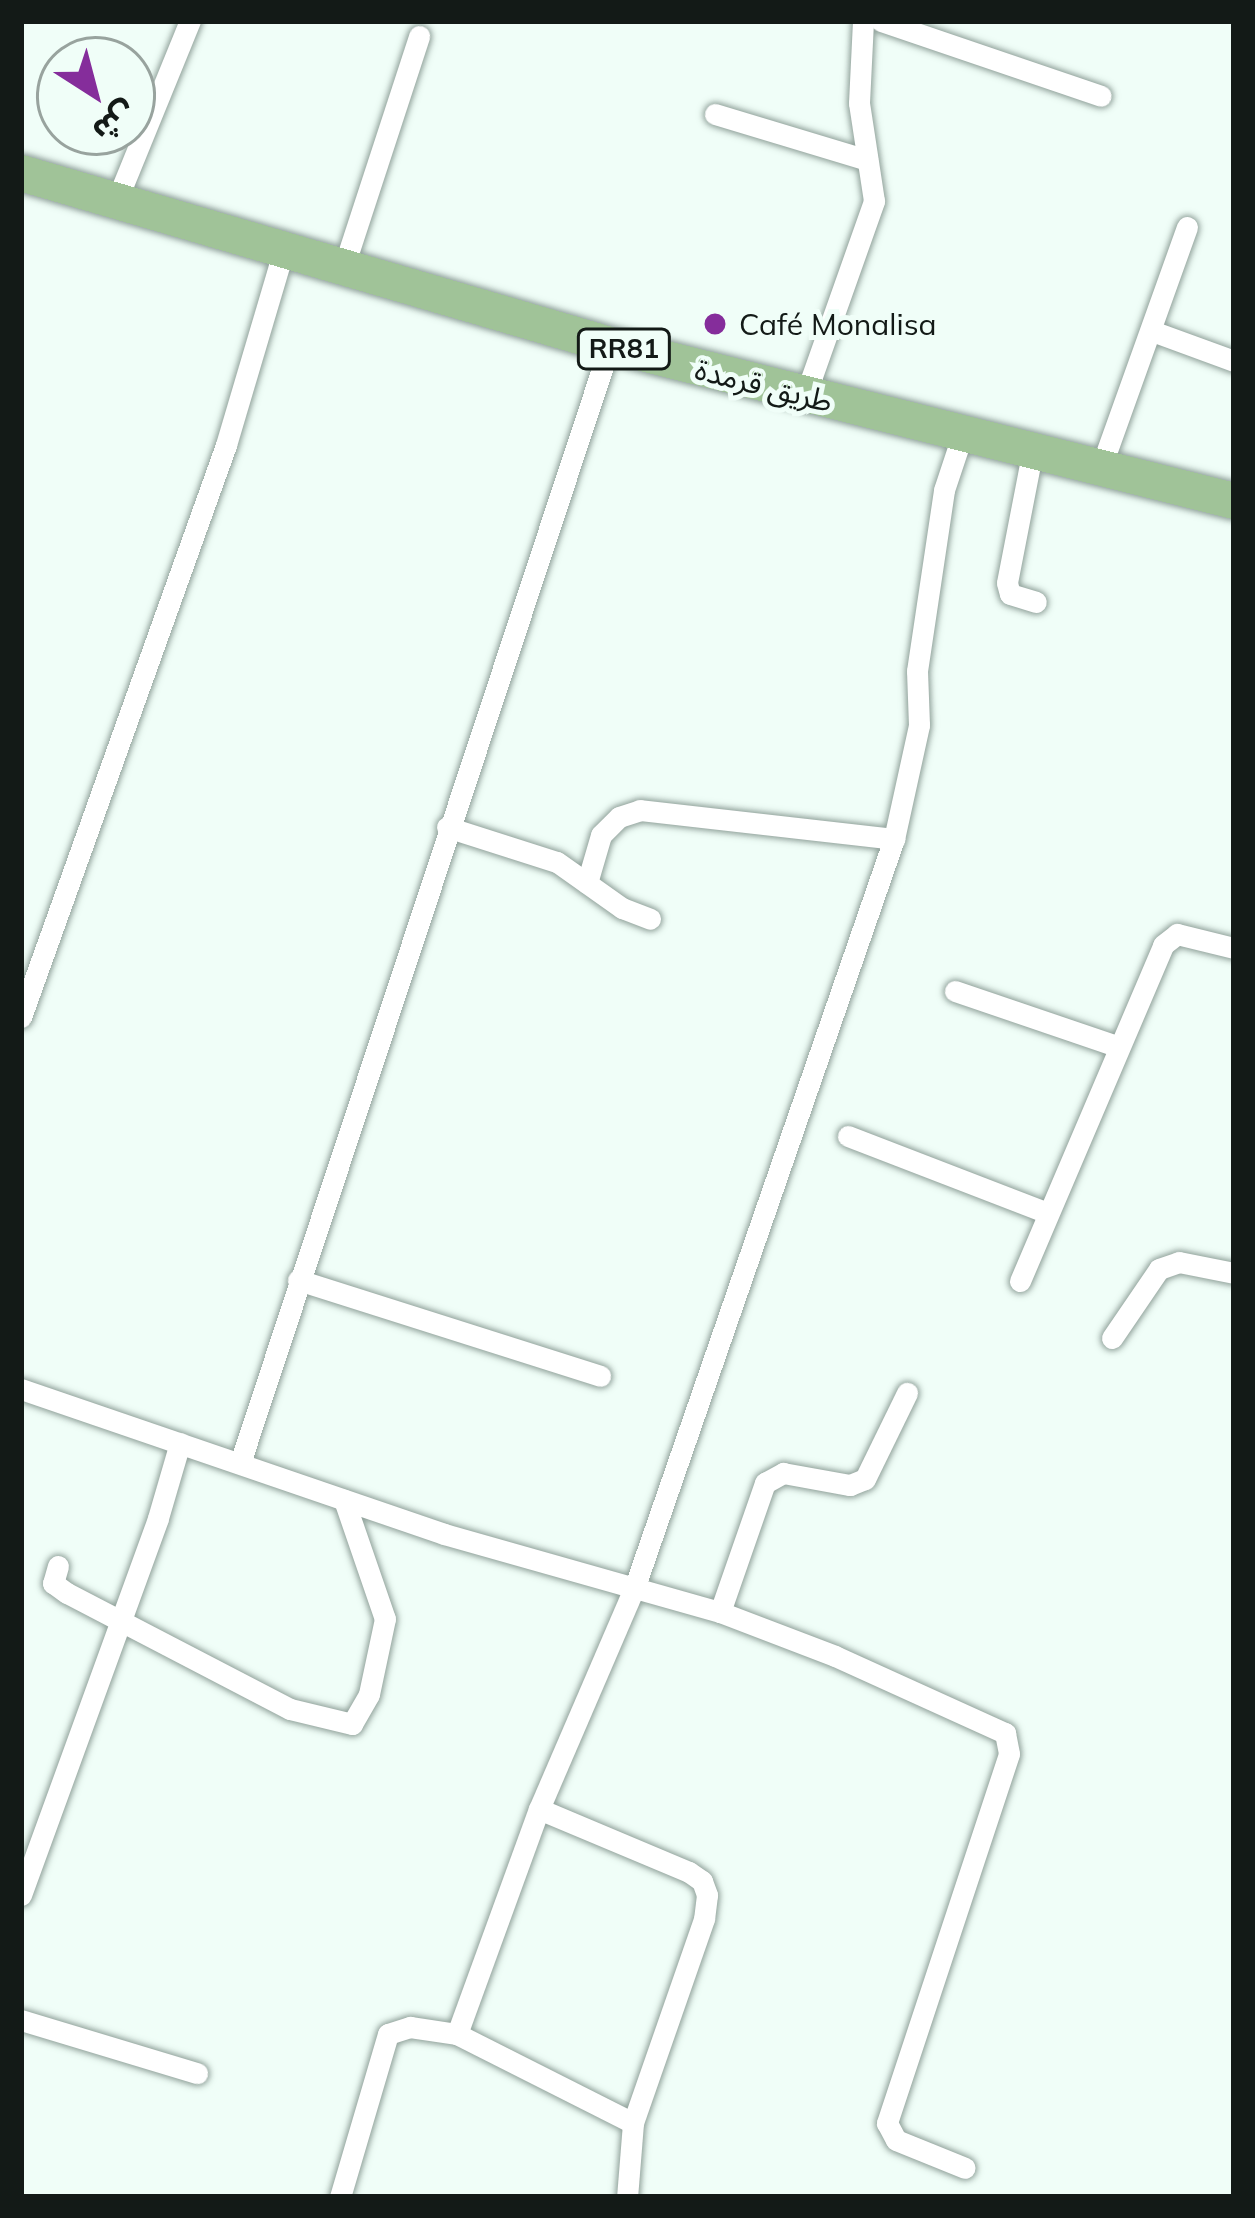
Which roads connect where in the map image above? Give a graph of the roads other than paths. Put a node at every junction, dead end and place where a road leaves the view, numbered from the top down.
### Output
1 (190, 21) edge
2 (862, 21) edge
3 (881, 21) edge
4 (419, 36) dead end
5 (1101, 96) dead end
6 (715, 114) dead end
7 (867, 160) junction
8 (21, 173) edge
9 (116, 202) junction
10 (1187, 227) dead end
11 (284, 249) junction
12 (344, 266) junction
13 (1152, 332) junction
14 (610, 345) junction
15 (1234, 361) edge
16 (805, 396) junction
17 (962, 436) junction
18 (1033, 454) junction
19 (1100, 470) junction
20 (1234, 501) edge
21 (1036, 602) dead end
22 (447, 827) junction
23 (894, 839) junction
24 (587, 884) junction
25 (650, 919) dead end
26 (1234, 948) edge
27 (955, 991) dead end
28 (21, 1017) edge
29 (1117, 1046) junction
30 (848, 1136) dead end
31 (1048, 1213) junction
32 (1234, 1273) edge
33 (298, 1280) junction
34 (1020, 1281) dead end
35 (1112, 1338) dead end
36 (600, 1376) dead end
37 (21, 1389) edge
38 (908, 1394) dead end
39 (180, 1443) junction
40 (240, 1463) junction
41 (344, 1499) junction
42 (58, 1566) dead end
43 (635, 1586) junction
44 (720, 1612) junction
45 (121, 1618) junction
46 (539, 1809) junction
47 (22, 1891) edge
48 (21, 2020) edge
49 (457, 2034) junction
50 (197, 2073) dead end
51 (633, 2123) junction
52 (965, 2168) dead end
53 (340, 2197) edge
54 (627, 2197) edge

1 - 9 street
2 - 7 street
3 - 5 street
4 - 12 street
6 - 7 street
7 - 16 street
8 - 9 main road, طريق قرمدة / RR81
9 - 11 main road, طريق قرمدة / RR81
10 - 13 street
11 - 12 main road, طريق قرمدة / RR81
11 - 28 street
12 - 14 main road, طريق قرمدة / RR81
13 - 15 street
13 - 19 street
14 - 16 main road, طريق قرمدة / RR81
14 - 22 street
16 - 17 main road, طريق قرمدة / RR81
17 - 18 main road, طريق قرمدة / RR81
17 - 23 street
18 - 19 main road, طريق قرمدة / RR81
18 - 21 street
19 - 20 main road, طريق قرمدة / RR81
22 - 24 street
22 - 33 street
23 - 24 street
23 - 43 street
24 - 25 street
26 - 29 street
27 - 29 street
29 - 31 street
30 - 31 street
31 - 34 street
32 - 35 street
33 - 36 street
33 - 40 street
37 - 39 street
38 - 44 street
39 - 40 street
39 - 45 street
40 - 41 street
41 - 43 street
41 - 45 street
42 - 45 street
43 - 44 street
43 - 46 street
44 - 52 street
45 - 47 street
46 - 49 street
46 - 51 street
48 - 50 street
49 - 51 street
49 - 53 street
51 - 54 street

